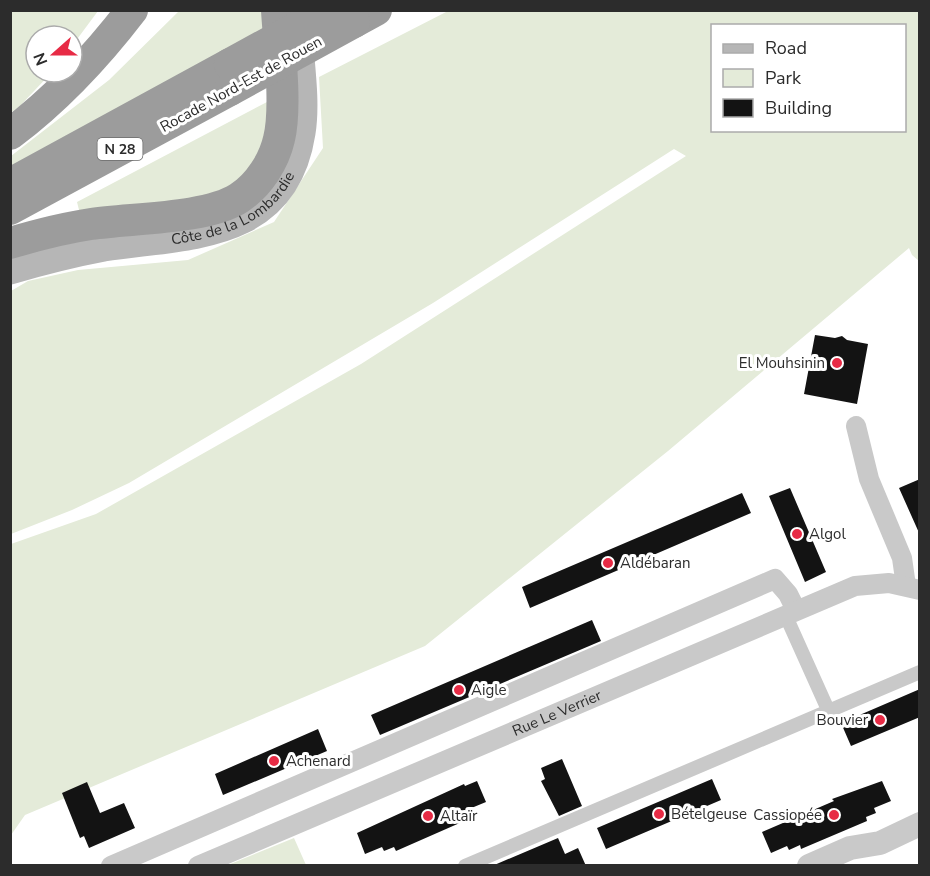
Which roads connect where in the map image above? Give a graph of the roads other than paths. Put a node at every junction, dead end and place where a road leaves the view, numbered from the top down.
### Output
1 (132, 10) edge
2 (277, 10) edge
3 (298, 10) edge
4 (353, 14) edge
5 (230, 77) junction
6 (10, 134) edge
7 (10, 184) edge
8 (10, 209) edge
9 (10, 243) edge
10 (10, 272) edge
11 (856, 426) dead end
12 (913, 588) edge
13 (791, 612) junction
14 (920, 672) edge
15 (829, 712) junction
16 (920, 824) edge
17 (880, 843) junction
18 (111, 866) edge
19 (198, 866) edge
20 (465, 866) edge
21 (809, 866) edge
22 (870, 866) edge

1 - 6 highway
2 - 9 highway
3 - 10 main road, Côte de la Lombardie
4 - 5 highway, Rocade Nord-Est de Rouen / N 28, bridge
5 - 7 highway, Rocade Nord-Est de Rouen / N 28
5 - 8 highway, Rocade Nord-Est de Rouen / N 28
11 - 12 street
12 - 13 street, Rue Le Verrier
13 - 15 street
13 - 18 street
13 - 19 street, Rue Le Verrier
14 - 15 street
15 - 20 street
16 - 17 street
17 - 21 street
17 - 22 street

